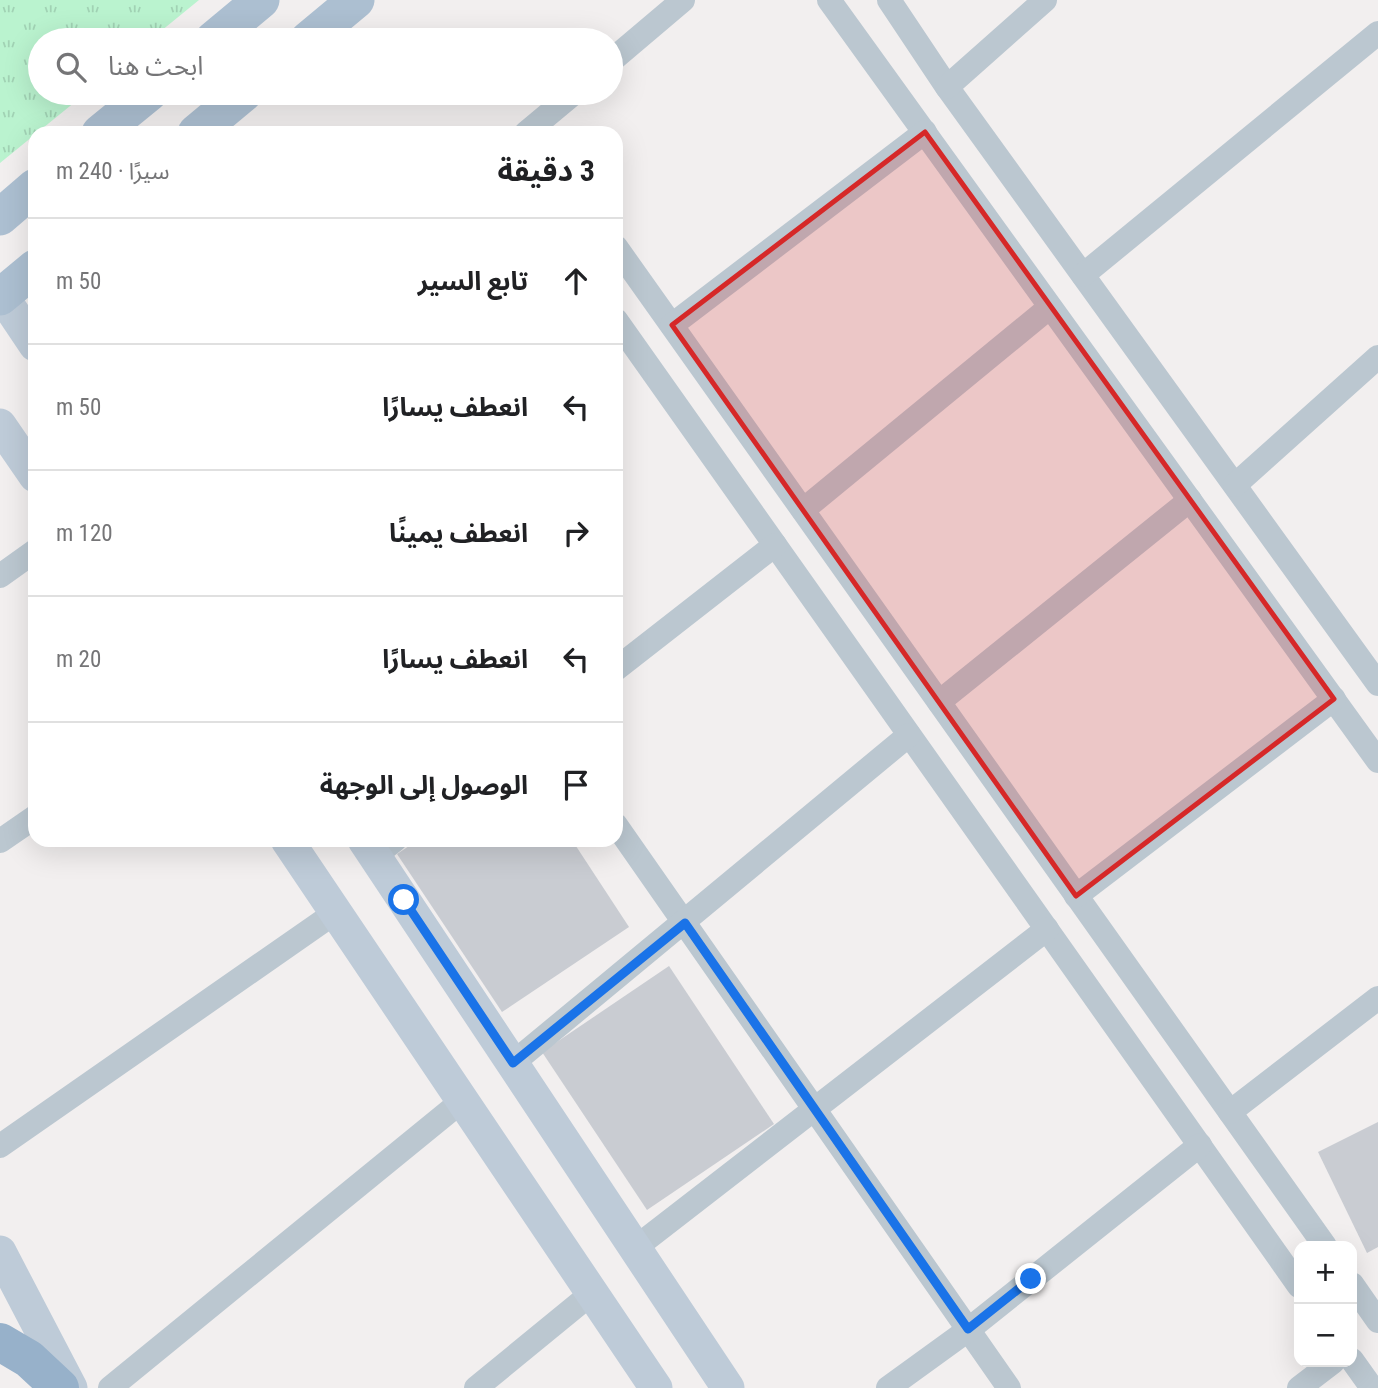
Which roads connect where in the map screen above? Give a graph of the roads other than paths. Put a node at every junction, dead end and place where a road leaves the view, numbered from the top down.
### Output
1 (261, 0) edge
2 (356, 0) edge
3 (683, 0) edge
4 (830, 0) edge
5 (889, 0) edge
6 (1045, 0) edge
7 (227, 28) edge
8 (322, 28) edge
9 (1378, 33) edge
10 (623, 51) edge
11 (947, 87) junction
12 (134, 105) edge
13 (230, 105) edge
14 (560, 105) edge
15 (109, 126) edge
16 (204, 126) edge
17 (537, 126) edge
18 (925, 132) junction
19 (28, 193) edge
20 (0, 217) edge
21 (623, 257) edge
22 (28, 274) edge
23 (1083, 275) junction
24 (1, 297) edge
25 (1050, 307) junction
26 (671, 325) junction
27 (28, 335) edge
28 (625, 353) edge
29 (1378, 357) edge
30 (1, 426) edge
31 (28, 465) edge
32 (1235, 485) junction
33 (1190, 500) junction
34 (803, 510) junction
35 (775, 545) junction
36 (28, 556) edge
37 (0, 576) edge
38 (623, 663) edge
39 (1374, 669) edge
40 (1334, 699) junction
41 (939, 702) junction
42 (909, 734) junction
43 (1378, 761) edge
44 (28, 822) edge
45 (623, 835) edge
46 (0, 841) edge
47 (292, 847) edge
48 (379, 847) edge
49 (1076, 896) junction
50 (336, 912) junction
51 (685, 923) junction
52 (1047, 929) junction
53 (1378, 998) edge
54 (513, 1063) junction
55 (463, 1100) junction
56 (814, 1110) junction
57 (1230, 1112) junction
58 (1200, 1145) junction
59 (0, 1146) edge
60 (1321, 1241) edge
61 (635, 1248) junction
62 (0, 1252) edge
63 (1294, 1279) edge
64 (1357, 1291) edge
65 (592, 1293) junction
66 (1378, 1321) edge
67 (968, 1329) junction
68 (0, 1342) edge
69 (1326, 1367) edge
70 (1357, 1367) edge
71 (60, 1388) edge
72 (71, 1388) edge
73 (110, 1388) edge
74 (476, 1388) edge
75 (656, 1388) edge
76 (728, 1388) edge
77 (888, 1388) edge
78 (1009, 1388) edge
79 (1299, 1388) edge
80 (1372, 1388) edge

1 - 7 main road
2 - 8 main road
3 - 10 street
4 - 18 street
5 - 11 street
6 - 11 street
9 - 23 street
11 - 23 street
12 - 15 main road
13 - 16 main road
14 - 17 street
18 - 25 street
18 - 26 street
19 - 20 main road
21 - 26 street
22 - 24 main road
23 - 32 street
24 - 27 main road
25 - 33 street
25 - 34 street
26 - 34 street
28 - 35 street
29 - 32 street
30 - 31 main road
32 - 39 street
33 - 40 street
33 - 41 street
34 - 41 street
35 - 38 street
35 - 42 street
36 - 37 street
40 - 43 street
40 - 49 street
41 - 49 street
42 - 51 street
42 - 52 street
44 - 46 street
45 - 51 street
47 - 50 main road
48 - 54 main road
49 - 57 street
50 - 55 main road
50 - 59 street
51 - 54 street
51 - 56 street
52 - 56 street
52 - 58 street
53 - 57 street
54 - 61 main road
55 - 65 main road
55 - 73 street
56 - 61 street
56 - 67 street
57 - 60 street
58 - 63 street
58 - 67 street
61 - 76 main road
62 - 72 main road
64 - 66 street
65 - 74 street
65 - 75 main road
67 - 77 street
67 - 78 street
68 - 71 highway
69 - 79 street
70 - 80 street

